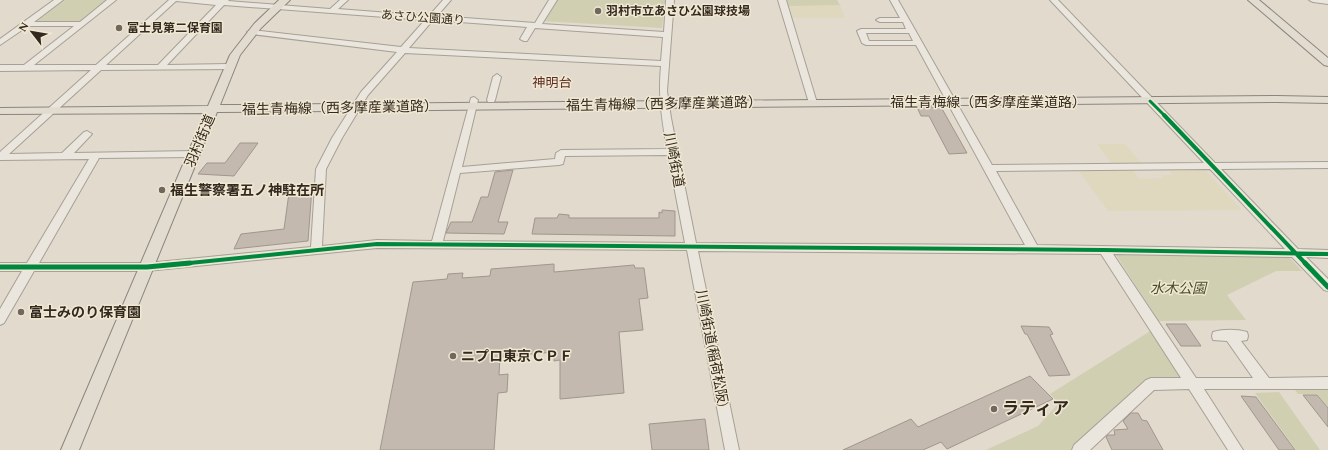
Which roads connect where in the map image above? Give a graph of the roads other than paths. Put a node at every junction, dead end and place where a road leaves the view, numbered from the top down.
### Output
1 (59, 0) edge
2 (112, 0) edge
3 (173, 0) edge
4 (179, 0) edge
5 (254, 0) edge
6 (344, 0) edge
7 (447, 0) edge
8 (553, 0) edge
9 (670, 0) edge
10 (782, 0) edge
11 (894, 0) edge
12 (1054, 0) edge
13 (1253, 0) edge
14 (1313, 0) edge
15 (223, 2) edge
16 (1328, 2) edge
17 (281, 3) edge
18 (334, 8) junction
19 (434, 16) junction
20 (880, 20) dead end
21 (905, 20) junction
22 (26, 24) junction
23 (81, 24) junction
24 (506, 24) junction
25 (537, 24) junction
26 (911, 30) junction
27 (251, 32) junction
28 (668, 32) junction
29 (501, 34) dead end
30 (524, 39) dead end
31 (0, 43) edge
32 (918, 43) junction
33 (403, 50) junction
34 (1328, 63) edge
35 (665, 64) junction
36 (100, 66) junction
37 (161, 66) junction
38 (27, 67) junction
39 (139, 67) junction
40 (230, 67) junction
41 (0, 68) edge
42 (11, 68) junction
43 (130, 76) dead end
44 (0, 77) edge
45 (497, 77) dead end
46 (1328, 95) edge
47 (1147, 97) junction
48 (950, 99) junction
49 (491, 100) junction
50 (813, 100) junction
51 (1328, 100) edge
52 (663, 101) junction
53 (473, 103) junction
54 (0, 104) edge
55 (358, 104) junction
56 (215, 106) junction
57 (55, 107) junction
58 (0, 111) edge
59 (87, 134) dead end
60 (672, 152) junction
61 (194, 154) junction
62 (96, 155) junction
63 (66, 156) junction
64 (0, 157) edge
65 (1328, 165) edge
66 (1212, 166) junction
67 (990, 168) junction
68 (457, 170) junction
69 (436, 245) junction
70 (691, 247) junction
71 (1034, 249) junction
72 (316, 250) junction
73 (1104, 250) junction
74 (1294, 252) junction
75 (1328, 254) edge
76 (0, 266) edge
77 (31, 267) junction
78 (147, 267) junction
79 (1328, 287) edge
80 (0, 320) edge
81 (1230, 336) dead end
82 (1193, 383) junction
83 (1265, 383) junction
84 (1328, 383) edge
85 (70, 450) edge
86 (732, 450) edge
87 (1079, 450) edge
88 (1236, 450) edge

1 - 22 street
2 - 23 street
3 - 36 street
4 - 15 street, あさひ公園通り
5 - 17 street, あさひ公園通り
6 - 18 street
7 - 19 street
8 - 25 street
9 - 28 street, 川崎街道
10 - 50 street
11 - 21 street
12 - 47 street
13 - 34 main road
14 - 16 street
15 - 17 street, あさひ公園通り
15 - 37 street
17 - 18 street, あさひ公園通り
17 - 27 main road, 羽村街道
18 - 19 street, あさひ公園通り
19 - 24 street, あさひ公園通り
19 - 25 street, あさひ公園通り
19 - 33 street
20 - 21 street
21 - 26 street
22 - 23 street
22 - 31 street
23 - 38 street
24 - 25 street, あさひ公園通り
24 - 29 street
25 - 28 street, あさひ公園通り
25 - 30 street
26 - 32 street
26 - 32 street
27 - 33 street
27 - 40 main road, 羽村街道
28 - 35 street, 川崎街道
32 - 48 street
33 - 35 street
33 - 55 street
35 - 52 street, 川崎街道
36 - 38 street
36 - 39 street
36 - 57 street
37 - 39 street
37 - 40 street
38 - 42 street
39 - 43 street
40 - 56 main road, 羽村街道
41 - 42 street
42 - 44 street
45 - 49 street
46 - 47 main road, 福生青梅線（西多摩産業道路）
47 - 48 main road, 福生青梅線（西多摩産業道路）
47 - 51 main road, 福生青梅線（西多摩産業道路）
47 - 66 street
48 - 50 main road, 福生青梅線（西多摩産業道路）
48 - 67 street
49 - 52 main road, 福生青梅線（西多摩産業道路）
49 - 53 main road, 福生青梅線（西多摩産業道路）
50 - 52 main road, 福生青梅線（西多摩産業道路）
52 - 53 main road, 福生青梅線（西多摩産業道路）
52 - 60 street, 川崎街道
53 - 55 main road, 福生青梅線（西多摩産業道路）
53 - 68 street
54 - 57 main road, 福生青梅線（西多摩産業道路）
55 - 56 main road, 福生青梅線（西多摩産業道路）
55 - 72 street
56 - 57 main road, 福生青梅線（西多摩産業道路）
56 - 61 main road, 羽村街道
57 - 58 main road, 福生青梅線（西多摩産業道路）
57 - 64 street
59 - 63 street
60 - 68 street
60 - 70 street, 川崎街道
61 - 62 street
61 - 78 main road, 羽村街道
62 - 63 street
62 - 77 street
63 - 64 street
65 - 66 street
66 - 67 street
66 - 74 street
67 - 71 street
68 - 69 street
69 - 70 street
69 - 72 street
70 - 71 street
70 - 86 street, 川崎街道(稲荷松阪)
71 - 73 street
72 - 78 street
73 - 74 street
73 - 82 street
74 - 75 street
74 - 79 street
76 - 77 street
77 - 78 street
77 - 80 street
78 - 85 main road, 羽村街道
81 - 83 street
82 - 83 street
82 - 87 street
82 - 88 street
83 - 84 street

